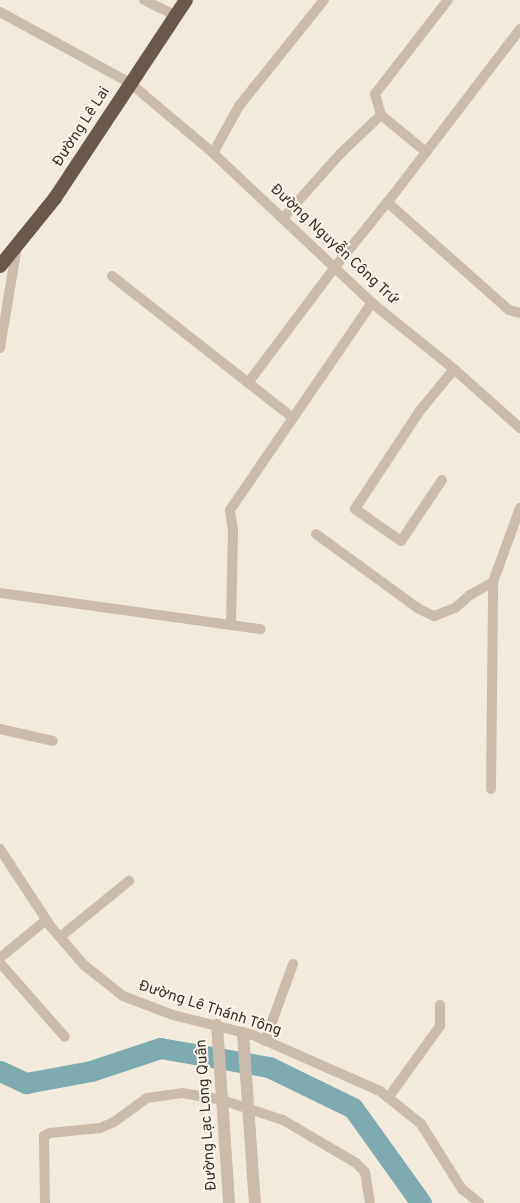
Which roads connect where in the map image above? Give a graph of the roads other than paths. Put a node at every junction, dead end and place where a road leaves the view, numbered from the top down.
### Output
1 (144, 0) edge
2 (186, 0) edge
3 (324, 0) edge
4 (448, 0) edge
5 (0, 12) edge
6 (175, 15) junction
7 (520, 29) edge
8 (130, 83) junction
9 (381, 114) junction
10 (426, 152) junction
11 (213, 153) junction
12 (387, 202) junction
13 (283, 218) junction
14 (17, 245) junction
15 (0, 266) edge
16 (334, 267) junction
17 (112, 276) dead end
18 (372, 302) junction
19 (520, 313) edge
20 (0, 348) edge
21 (454, 369) junction
22 (248, 383) junction
23 (293, 418) junction
24 (520, 428) edge
25 (442, 480) dead end
26 (520, 508) edge
27 (316, 534) dead end
28 (493, 582) junction
29 (0, 593) edge
30 (231, 625) junction
31 (261, 629) dead end
32 (0, 729) edge
33 (53, 740) dead end
34 (491, 788) dead end
35 (0, 849) edge
36 (129, 881) dead end
37 (46, 920) junction
38 (60, 937) junction
39 (0, 958) edge
40 (0, 963) edge
41 (293, 964) dead end
42 (440, 1005) dead end
43 (217, 1025) junction
44 (243, 1032) junction
45 (64, 1037) dead end
46 (265, 1041) junction
47 (388, 1098) junction
48 (222, 1100) junction
49 (248, 1108) junction
50 (46, 1203) edge
51 (229, 1203) edge
52 (255, 1203) edge
53 (370, 1203) edge
54 (479, 1203) edge

1 - 6 street
2 - 6 highway, Đường Lê Lai
3 - 11 street
4 - 9 street
5 - 8 street, Đường Nguyễn Công Trứ
6 - 8 highway, Đường Lê Lai
7 - 10 street
8 - 11 street, Đường Nguyễn Công Trứ
8 - 14 highway, Đường Lê Lai
9 - 10 street
9 - 13 street
10 - 12 street
11 - 13 street, Đường Nguyễn Công Trứ
12 - 16 street
12 - 19 street
13 - 16 street, Đường Nguyễn Công Trứ
14 - 15 highway, Đường Lê Lai
14 - 20 street
16 - 18 street, Đường Nguyễn Công Trứ
16 - 22 street
17 - 22 street
18 - 21 street, Đường Nguyễn Công Trứ
18 - 23 street
21 - 24 street, Đường Nguyễn Công Trứ
21 - 25 street
22 - 23 street
23 - 30 street
26 - 28 street
27 - 28 street
28 - 34 street
29 - 30 street
30 - 31 street
32 - 33 street
35 - 37 street, Đường Lê Thánh Tông
36 - 38 street
37 - 38 street, Đường Lê Thánh Tông
37 - 39 street
38 - 43 street, Đường Lê Thánh Tông
40 - 45 street
41 - 46 street
42 - 47 street
43 - 44 street, Đường Lê Thánh Tông
43 - 48 street, Đường Lạc Long Quân
44 - 46 street, Đường Lê Thánh Tông
44 - 49 street
46 - 47 street, Đường Lê Thánh Tông
47 - 54 street, Đường Lê Thánh Tông
48 - 49 street
48 - 50 street
48 - 51 street, Đường Lạc Long Quân
49 - 52 street
49 - 53 street

